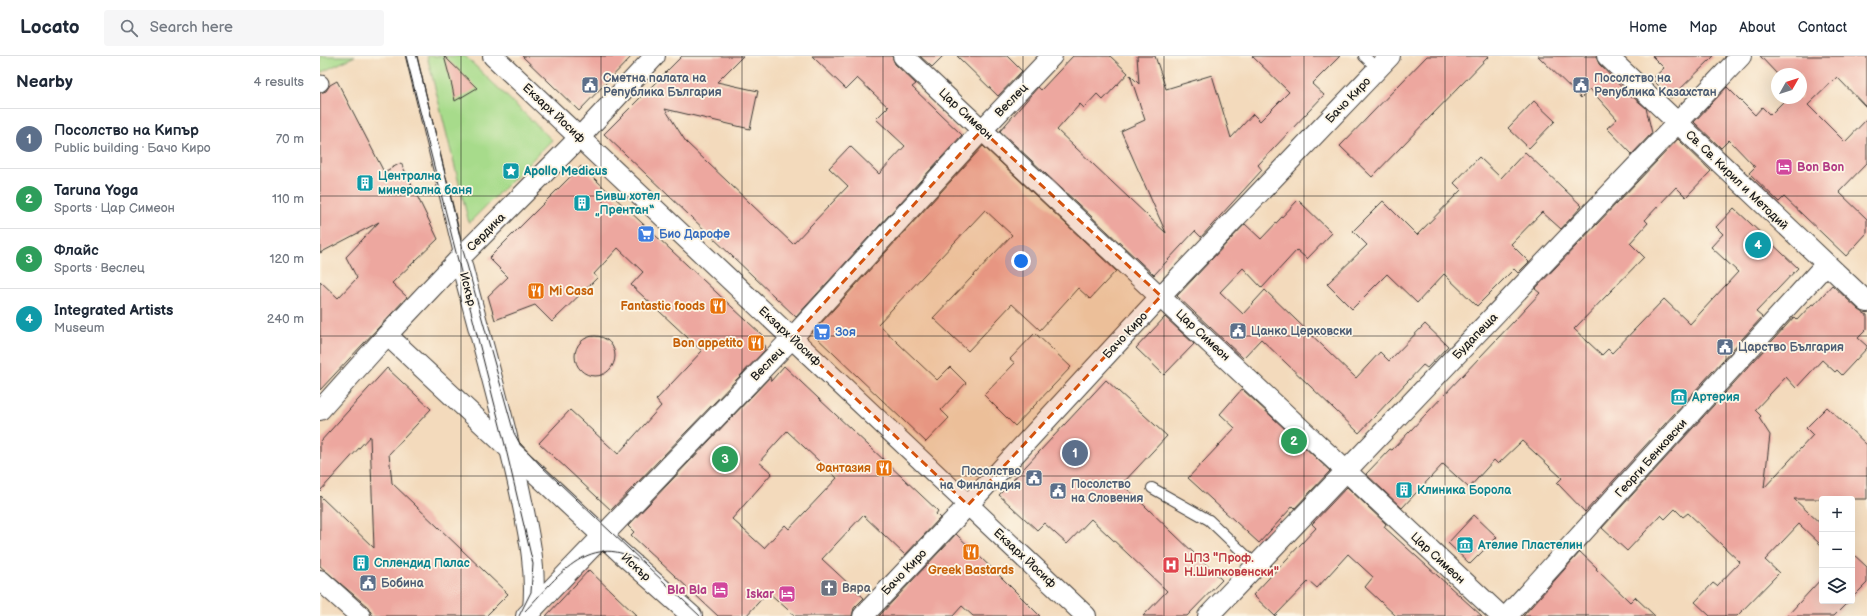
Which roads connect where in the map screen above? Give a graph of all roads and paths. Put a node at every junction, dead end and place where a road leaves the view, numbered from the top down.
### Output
1 (411, 56) edge
2 (493, 56) edge
3 (655, 56) edge
4 (904, 56) edge
5 (1052, 56) edge
6 (1607, 56) edge
7 (1741, 56) edge
8 (1377, 60) edge
9 (1678, 123) junction
10 (982, 130) junction
11 (580, 137) junction
12 (460, 258) junction
13 (1826, 264) junction
14 (1161, 296) junction
15 (1867, 302) edge
16 (387, 335) junction
17 (792, 338) junction
18 (320, 410) edge
19 (511, 452) junction
20 (1347, 470) junction
21 (1152, 488) dead end
22 (968, 505) junction
23 (602, 536) junction
24 (1256, 565) junction
25 (320, 580) edge
26 (530, 612) edge
27 (360, 616) edge
28 (692, 616) edge
29 (863, 616) edge
30 (1086, 616) edge
31 (1208, 616) edge
32 (1501, 616) edge
33 (1508, 616) edge

1 - 12 lane, Искър
2 - 11 street, Екзарх Йосиф
3 - 11 street, Сердика
4 - 10 street, Цар Симеон
5 - 10 street, Веслец
6 - 9 street, Св. Св. Кирил и Методий
7 - 9 street, Будапеща
8 - 14 street, Бачо Киро
9 - 13 street, Св. Св. Кирил и Методий
9 - 20 street, Будапеща
10 - 14 street, Цар Симеон
10 - 17 street, Веслец
11 - 12 street, Сердика
11 - 17 street, Екзарх Йосиф
12 - 16 street, Сердика
12 - 19 street, Искър
13 - 15 street, Св. Св. Кирил и Методий
13 - 33 street, Георги Бенковски
14 - 20 street, Цар Симеон
14 - 22 street, Бачо Киро
16 - 18 street, Сердика
16 - 19 street, Искър
17 - 22 street, Екзарх Йосиф
17 - 23 street, Веслец
19 - 23 street, Искър
19 - 26 street, Искър
20 - 24 street, Будапеща
20 - 32 street, Цар Симеон
21 - 24 lane
22 - 29 street, Бачо Киро
22 - 30 street, Екзарх Йосиф
23 - 26 street, Веслец
23 - 28 street, Искър
24 - 31 street, Будапеща
25 - 27 street

